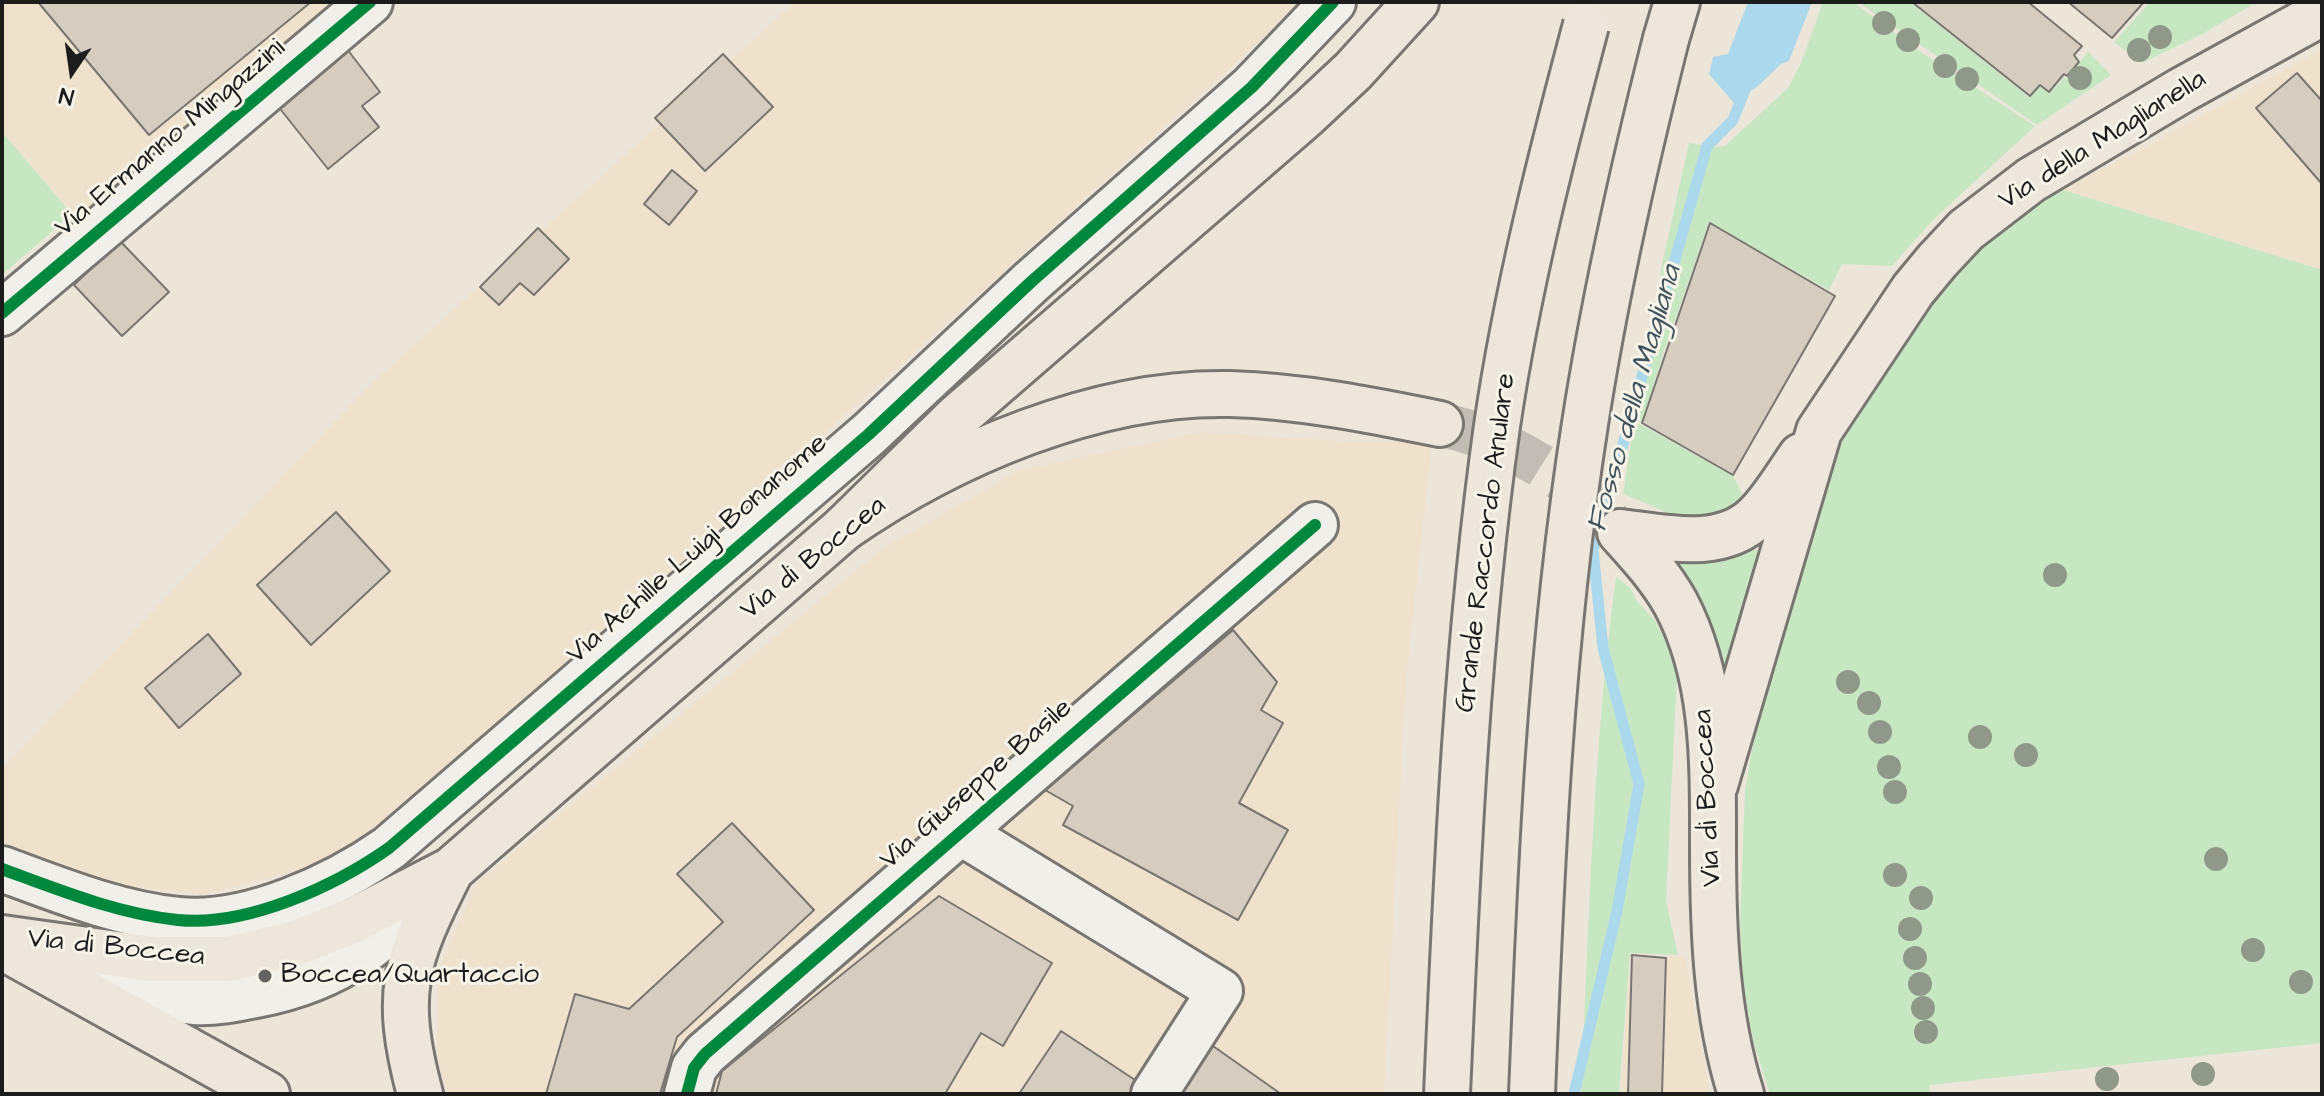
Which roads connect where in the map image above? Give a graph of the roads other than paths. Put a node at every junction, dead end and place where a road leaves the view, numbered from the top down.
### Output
1 (370, 2) edge
2 (1333, 2) edge
3 (1416, 2) edge
4 (2322, 13) edge
5 (1589, 14) edge
6 (1672, 20) edge
7 (2, 313) edge
8 (1440, 424) tunnel mouth
9 (1819, 431) junction
10 (1315, 525) dead end
11 (844, 528) junction
12 (1715, 785) junction
13 (960, 832) junction
14 (2, 869) edge
15 (451, 870) junction
16 (2, 942) edge
17 (267, 1094) edge
18 (420, 1094) edge
19 (687, 1094) edge
20 (1154, 1094) edge
21 (1447, 1094) edge
22 (1532, 1094) edge
23 (1741, 1094) edge

1 - 7 street, Via Ermanno Mingazzini
2 - 14 street, Via Achille Luigi Bonanome
3 - 11 main road
4 - 9 main road, Via della Maglianella
5 - 21 main road, Grande Raccordo Anulare, bridge
6 - 22 main road, bridge
8 - 11 main road, Via di Boccea
9 - 12 main road, Via della Maglianella
9 - 12 main road, Via di Boccea
10 - 13 street, Via Giuseppe Basile
11 - 15 main road, Via di Boccea
12 - 23 main road, Via di Boccea
13 - 19 street, Via Giuseppe Basile
13 - 20 street
15 - 16 main road, Via di Boccea
15 - 18 main road, Via di Boccea
16 - 17 main road, Via di Boccea

